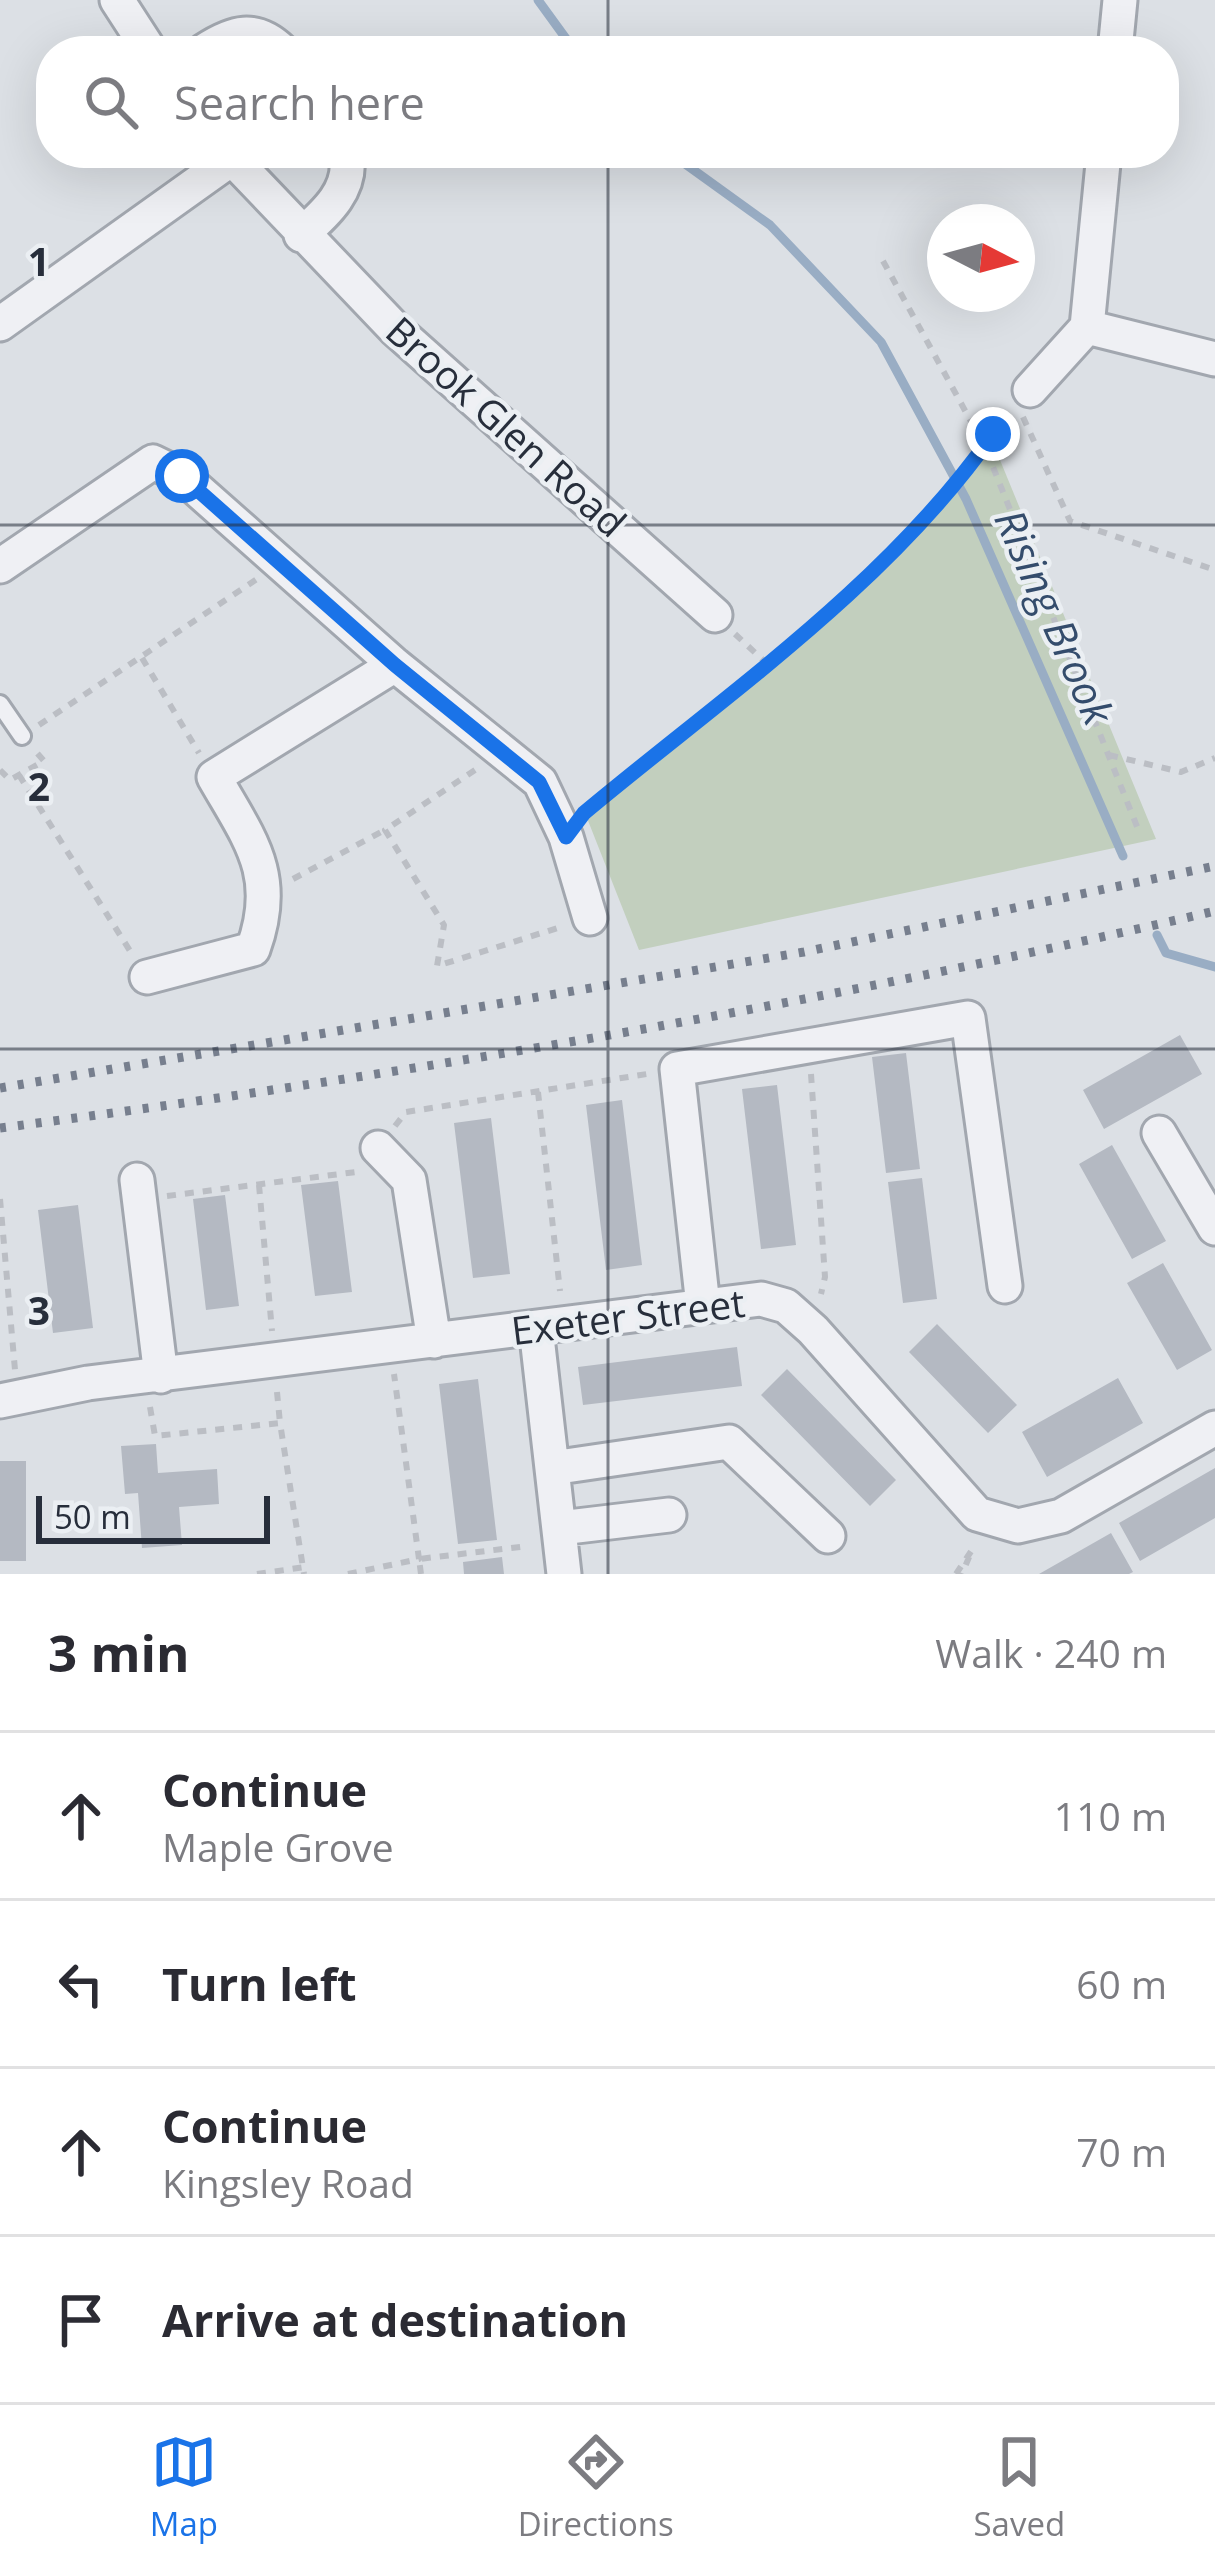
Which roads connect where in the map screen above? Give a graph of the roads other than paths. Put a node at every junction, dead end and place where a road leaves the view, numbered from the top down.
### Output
1 (117, 0) edge
2 (1120, 0) edge
3 (140, 36) edge
4 (227, 36) edge
5 (260, 36) edge
6 (1116, 36) edge
7 (213, 168) edge
8 (240, 168) edge
9 (348, 168) edge
10 (1103, 168) edge
11 (301, 235) junction
12 (0, 324) edge
13 (1087, 327) junction
14 (1215, 359) edge
15 (1024, 397) road end
16 (0, 566) edge
17 (715, 615) road end
18 (395, 665) junction
19 (0, 704) edge
20 (22, 736) road end
21 (590, 918) road end
22 (146, 977) road end
23 (1159, 1133) dead end
24 (387, 1158) road end
25 (138, 1190) road end
26 (1215, 1228) edge
27 (1006, 1286) dead end
28 (703, 1306) junction
29 (550, 1326) junction
30 (434, 1341) junction
31 (153, 1377) junction
32 (9, 1399) edge
33 (1215, 1428) edge
34 (552, 1468) junction
35 (669, 1515) dead end
36 (828, 1536) dead end
37 (562, 1548) edge

1 - 3 street
2 - 6 street
4 - 5 street
7 - 12 street
8 - 11 street, Brook Glen Road
9 - 11 street
10 - 13 street
11 - 17 street, Brook Glen Road
13 - 14 street
13 - 15 street
16 - 18 street
18 - 21 street
18 - 22 street
19 - 20 lane
23 - 26 street
24 - 30 street
25 - 31 street
27 - 28 street
28 - 29 street, Exeter Street
28 - 33 street, Exeter Street
29 - 30 street, Exeter Street
29 - 34 street
30 - 31 street, Exeter Street
31 - 32 street, Exeter Street
34 - 36 street
34 - 37 street
35 - 37 street

